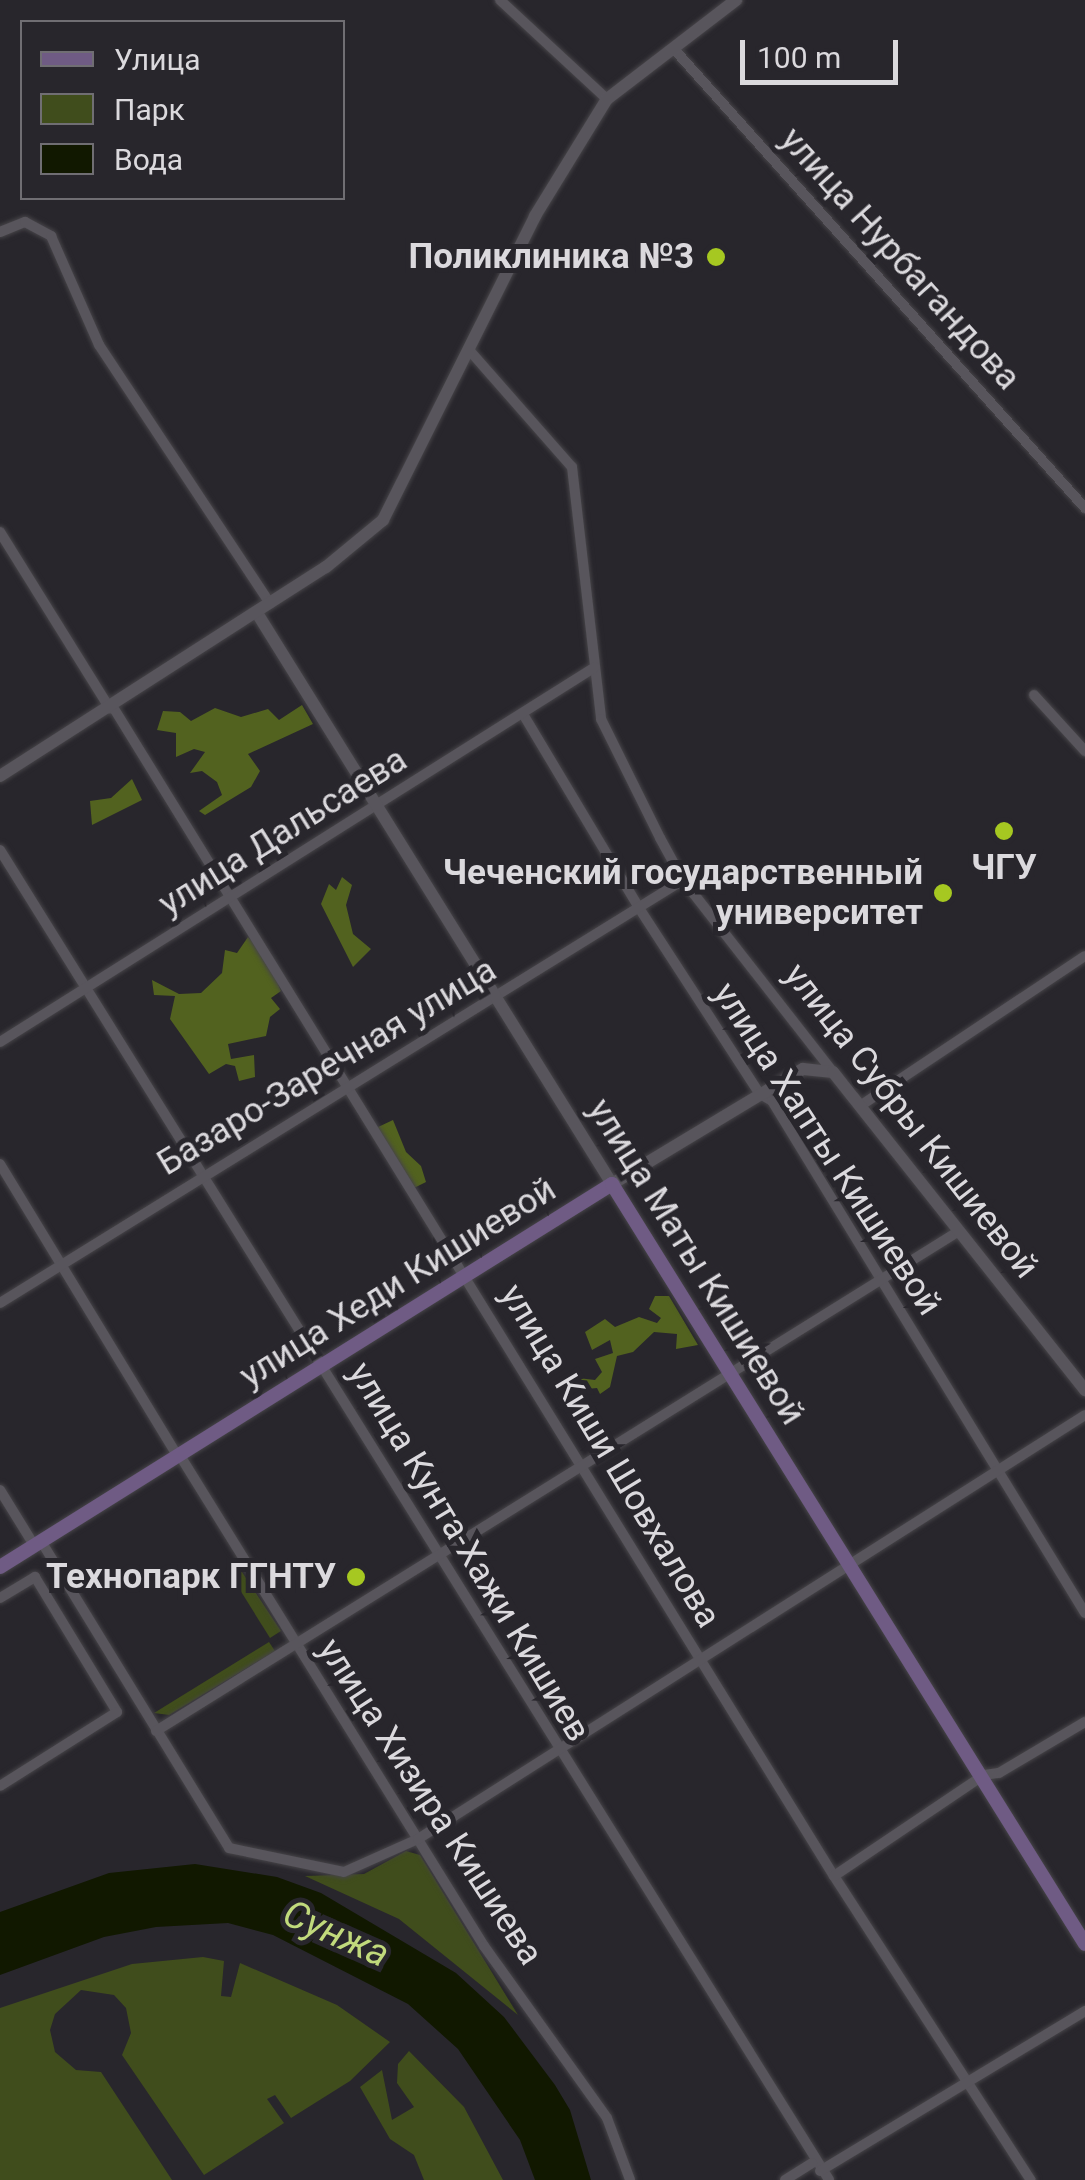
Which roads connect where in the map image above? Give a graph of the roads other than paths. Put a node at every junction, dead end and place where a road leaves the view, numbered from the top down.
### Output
1 (500, 0) edge
2 (736, 0) edge
3 (673, 48) junction
4 (608, 98) junction
5 (0, 232) edge
6 (470, 351) junction
7 (1085, 508) edge
8 (0, 532) edge
9 (270, 603) junction
10 (257, 612) junction
11 (595, 667) junction
12 (1034, 695) dead end
13 (112, 708) junction
14 (523, 714) junction
15 (1085, 751) edge
16 (0, 776) edge
17 (374, 806) junction
18 (0, 850) edge
19 (683, 880) junction
20 (233, 898) junction
21 (638, 908) junction
22 (1085, 956) edge
23 (86, 990) junction
24 (493, 998) junction
25 (0, 1042) edge
26 (833, 1072) junction
27 (347, 1086) junction
28 (760, 1094) junction
29 (860, 1106) junction
30 (0, 1164) edge
31 (202, 1174) junction
32 (612, 1184) junction
33 (958, 1231) junction
34 (62, 1264) junction
35 (466, 1274) junction
36 (879, 1278) junction
37 (0, 1303) edge
38 (323, 1366) junction
39 (731, 1373) junction
40 (1085, 1390) edge
41 (1085, 1415) edge
42 (178, 1454) junction
43 (584, 1468) junction
44 (998, 1470) junction
45 (0, 1490) edge
46 (37, 1543) junction
47 (440, 1556) junction
48 (851, 1565) junction
49 (0, 1567) edge
50 (0, 1598) edge
51 (1085, 1613) edge
52 (296, 1645) junction
53 (702, 1660) junction
54 (138, 1702) junction
55 (117, 1712) junction
56 (1085, 1722) edge
57 (156, 1731) junction
58 (557, 1750) junction
59 (984, 1775) junction
60 (0, 1786) edge
61 (418, 1839) junction
62 (834, 1876) junction
63 (1085, 1944) edge
64 (1085, 2012) edge
65 (971, 2084) junction
66 (820, 2171) edge
67 (630, 2180) edge
68 (786, 2180) edge
69 (1031, 2180) edge

1 - 4 street
2 - 3 street
3 - 4 street
3 - 7 street, улица Нурбагандова
4 - 6 street
5 - 9 street
6 - 9 street
6 - 11 street, улица Субры Кишиевой
8 - 13 street, улица Киши Шовхалова
9 - 10 street
10 - 13 street
10 - 17 street, улица Маты Кишиевой
11 - 14 street, улица Дальсаева
11 - 19 street, улица Субры Кишиевой
12 - 15 street
13 - 16 street
13 - 20 street, улица Киши Шовхалова
14 - 17 street, улица Дальсаева
14 - 21 street, улица Хапты Кишиевой
17 - 20 street, улица Дальсаева
17 - 24 street, улица Маты Кишиевой
18 - 23 street, улица Кунта-Хажи Кишиев
19 - 21 street, Базаро-Заречная улица
19 - 26 street, улица Субры Кишиевой
20 - 23 street, улица Дальсаева
20 - 27 street, улица Киши Шовхалова
21 - 24 street, Базаро-Заречная улица
21 - 28 street, улица Хапты Кишиевой
22 - 29 street
23 - 25 street, улица Дальсаева
23 - 31 street, улица Кунта-Хажи Кишиев
24 - 27 street, Базаро-Заречная улица
24 - 32 street, улица Маты Кишиевой
26 - 28 street, улица Хеди Кишиевой
26 - 29 street, улица Субры Кишиевой
27 - 31 street, Базаро-Заречная улица
27 - 35 street, улица Киши Шовхалова
28 - 32 street, улица Хеди Кишиевой
28 - 36 street, улица Хапты Кишиевой
29 - 33 street, улица Субры Кишиевой
30 - 34 street, улица Хизира Кишиева
31 - 34 street, Базаро-Заречная улица
31 - 38 street, улица Кунта-Хажи Кишиев
32 - 35 main road, улица Хеди Кишиевой
32 - 39 main road, улица Маты Кишиевой
33 - 36 street
33 - 40 street, улица Субры Кишиевой
34 - 37 street, Базаро-Заречная улица
34 - 42 street, улица Хизира Кишиева
35 - 38 main road, улица Хеди Кишиевой
35 - 43 street, улица Киши Шовхалова
36 - 39 street
36 - 44 street, улица Хапты Кишиевой
38 - 42 main road, улица Хеди Кишиевой
38 - 47 street, улица Кунта-Хажи Кишиев
39 - 43 street
39 - 48 main road, улица Маты Кишиевой
41 - 44 street
42 - 46 main road, улица Хеди Кишиевой
42 - 52 street, улица Хизира Кишиева
43 - 47 street
43 - 53 street, улица Киши Шовхалова
44 - 48 street
44 - 51 street, улица Хапты Кишиевой
45 - 46 street
46 - 49 main road, улица Хеди Кишиевой
46 - 54 street
47 - 52 street
47 - 58 street, улица Кунта-Хажи Кишиев
48 - 53 street
48 - 59 main road, улица Маты Кишиевой
50 - 55 street
52 - 57 street
52 - 61 street, улица Хизира Кишиева
53 - 58 street
53 - 62 street, улица Киши Шовхалова
54 - 55 street
54 - 57 street
55 - 60 street
56 - 59 street
57 - 61 street
58 - 61 street
58 - 66 street, улица Кунта-Хажи Кишиев
59 - 62 street
59 - 63 main road, улица Маты Кишиевой
61 - 67 street, улица Хизира Кишиева
62 - 65 street, улица Киши Шовхалова
64 - 65 street
65 - 66 street
65 - 69 street, улица Киши Шовхалова
66 - 68 street

